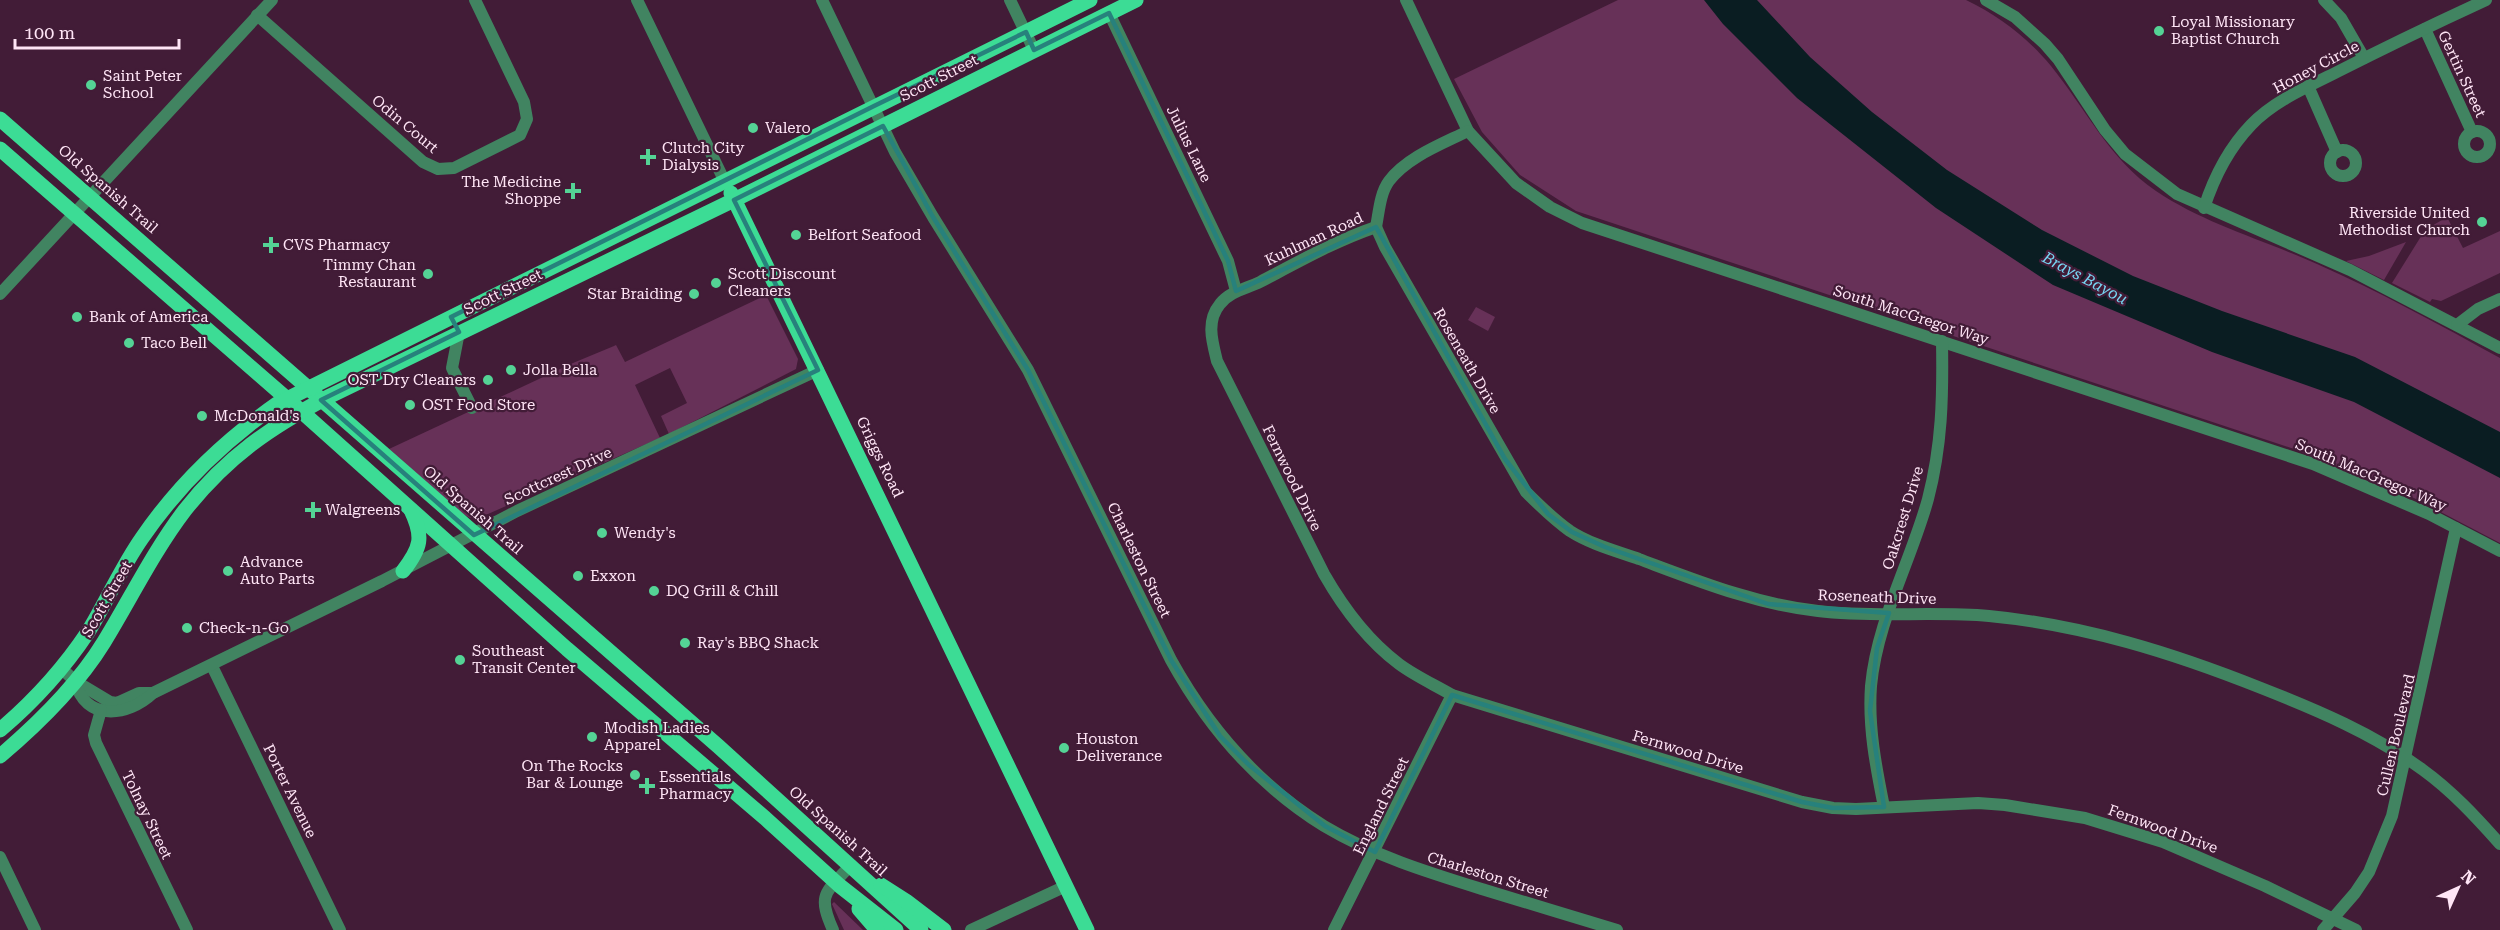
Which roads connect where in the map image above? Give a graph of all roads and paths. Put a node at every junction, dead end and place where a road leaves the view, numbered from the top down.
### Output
1 (272, 0) edge
2 (475, 0) edge
3 (637, 0) edge
4 (822, 0) edge
5 (1010, 0) edge
6 (1090, 0) edge
7 (1136, 0) edge
8 (1406, 0) edge
9 (1986, 0) edge
10 (2324, 0) edge
11 (2484, 0) edge
12 (1109, 13) junction
13 (257, 15) junction
14 (2425, 29) junction
15 (1026, 32) junction
16 (1034, 50) junction
17 (2364, 58) junction
18 (2308, 86) junction
19 (874, 106) junction
20 (0, 119) edge
21 (883, 126) junction
22 (1468, 131) junction
23 (2472, 132) dead end
24 (0, 149) edge
25 (2337, 152) dead end
26 (725, 182) junction
27 (90, 197) junction
28 (734, 200) junction
29 (2204, 208) junction
30 (74, 214) junction
31 (1376, 227) junction
32 (1236, 291) junction
33 (0, 294) edge
34 (205, 298) junction
35 (2500, 299) edge
36 (192, 316) junction
37 (451, 317) junction
38 (1212, 319) joint
39 (2457, 325) junction
40 (459, 333) junction
41 (1942, 341) junction
42 (2500, 348) edge
43 (818, 370) junction
44 (307, 387) junction
45 (287, 398) junction
46 (321, 400) junction
47 (472, 408) dead end
48 (301, 411) junction
49 (410, 508) junction
50 (2456, 528) junction
51 (474, 535) junction
52 (143, 536) junction
53 (162, 542) junction
54 (452, 546) junction
55 (2500, 551) edge
56 (403, 570) junction
57 (1889, 613) junction
58 (585, 631) junction
59 (567, 648) junction
60 (212, 666) junction
61 (61, 668) junction
62 (75, 681) junction
63 (153, 693) junction
64 (1452, 695) junction
65 (101, 710) junction
66 (0, 730) edge
67 (705, 735) junction
68 (690, 753) junction
69 (0, 756) edge
70 (2405, 757) junction
71 (1884, 807) junction
72 (2500, 844) edge
73 (1375, 852) junction
74 (0, 857) edge
75 (853, 867) junction
76 (838, 884) junction
77 (1066, 886) junction
78 (2333, 919) junction
79 (35, 930) edge
80 (187, 930) edge
81 (340, 930) edge
82 (833, 930) edge
83 (877, 930) edge
84 (896, 930) edge
85 (921, 930) edge
86 (944, 930) edge
87 (971, 930) edge
88 (1087, 930) edge
89 (1334, 930) edge
90 (1617, 930) edge
91 (2323, 930) edge
92 (2356, 930) edge

1 - 13 street
2 - 13 street, Odin Court
3 - 26 street, Griggs Road
4 - 19 street, Charleston Street
5 - 15 street
6 - 15 main road, Scott Street
7 - 12 main road, Scott Street
8 - 22 street, South MacGregor Way
9 - 29 street
10 - 17 street
11 - 14 street, Honey Circle
12 - 16 main road, Scott Street
12 - 32 street, Julius Lane
13 - 27 street
14 - 17 street, Honey Circle
14 - 23 street, Gertin Street
15 - 16 street
15 - 19 main road, Scott Street
16 - 21 main road, Scott Street
17 - 18 street, Honey Circle
18 - 25 street
18 - 29 street, Honey Circle
19 - 21 street, Charleston Street
19 - 26 main road, Scott Street
20 - 27 main road, Old Spanish Trail
21 - 28 main road, Scott Street
21 - 73 street, Charleston Street
22 - 31 street, Kuhlman Road
22 - 41 street, South MacGregor Way
24 - 30 main road
26 - 28 main road, Griggs Road
26 - 37 main road, Scott Street
27 - 30 street
27 - 34 main road, Old Spanish Trail
28 - 40 main road, Scott Street
28 - 43 main road, Griggs Road
29 - 39 street
30 - 33 street
30 - 36 main road
31 - 32 street, Kuhlman Road
31 - 57 street, Roseneath Drive
32 - 38 street, Kuhlman Road
34 - 36 main road
34 - 44 main road, Old Spanish Trail
35 - 39 street
36 - 45 main road
37 - 40 main road
37 - 44 main road, Scott Street
38 - 64 street, Fernwood Drive
39 - 42 street
40 - 46 main road, Scott Street
40 - 47 street
41 - 50 street, South MacGregor Way
41 - 57 street, Oakcrest Drive
43 - 51 street, Scottcrest Drive
43 - 77 main road, Griggs Road
44 - 45 main road, Scott Street
44 - 46 main road, Old Spanish Trail
45 - 48 main road
45 - 52 main road, Scott Street
46 - 48 main road, Scott Street
46 - 51 main road, Old Spanish Trail
48 - 49 main road
48 - 53 main road, Scott Street
49 - 54 main road
49 - 56 main road
50 - 55 street, South MacGregor Way
50 - 70 street, Cullen Boulevard
51 - 54 street, Scottcrest Drive
51 - 58 main road, Old Spanish Trail
52 - 53 main road
52 - 61 main road, Scott Street
53 - 62 main road, Scott Street
54 - 56 street, Scottcrest Drive
54 - 59 main road
56 - 60 street, Scottcrest Drive
57 - 70 street, Roseneath Drive
57 - 71 street, Oakcrest Drive
58 - 59 main road
58 - 67 main road, Old Spanish Trail
59 - 68 main road
60 - 63 street, Scottcrest Drive
60 - 81 street, Porter Avenue
61 - 62 street, Scottcrest Drive
61 - 66 main road, Scott Street
62 - 63 street, Scottcrest Drive
62 - 65 street, Scottcrest Drive
62 - 69 main road, Scott Street
63 - 65 street, Scottcrest Drive
64 - 71 street, Fernwood Drive
64 - 73 street, England Street
65 - 80 street, Tolnay Street
67 - 68 main road
67 - 75 main road, Old Spanish Trail
68 - 76 main road
70 - 72 street, Roseneath Drive
70 - 78 street, Cullen Boulevard
71 - 78 street, Fernwood Drive
73 - 89 street, England Street
73 - 90 street, Charleston Street
74 - 79 street
75 - 76 street
75 - 85 main road, Old Spanish Trail
75 - 86 main road
76 - 82 street
76 - 83 main road
76 - 84 main road
77 - 87 street
77 - 88 main road, Griggs Road
78 - 91 street, Cullen Boulevard
78 - 92 street, Fernwood Drive

